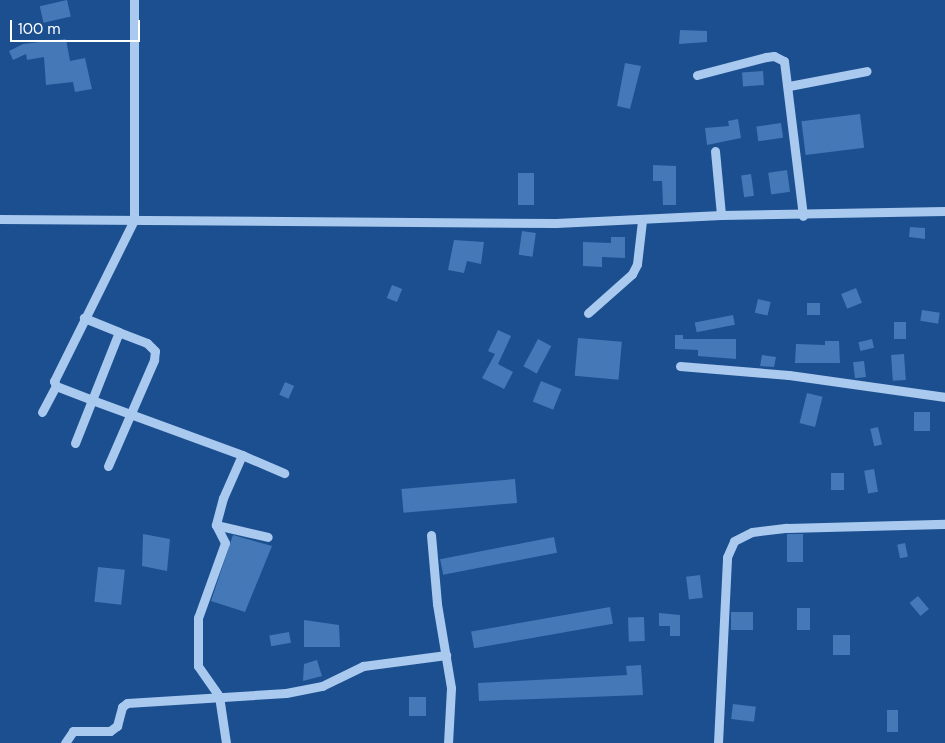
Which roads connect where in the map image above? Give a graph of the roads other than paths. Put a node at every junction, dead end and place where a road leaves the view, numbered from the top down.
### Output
1 (134, 0) edge
2 (867, 71) dead end
3 (697, 75) dead end
4 (789, 86) junction
5 (715, 151) dead end
6 (945, 211) edge
7 (721, 215) junction
8 (803, 216) junction
9 (0, 219) edge
10 (134, 220) junction
11 (642, 221) junction
12 (588, 313) dead end
13 (84, 318) junction
14 (119, 332) junction
15 (680, 366) dead end
16 (56, 386) junction
17 (945, 396) edge
18 (92, 400) junction
19 (42, 412) dead end
20 (131, 414) junction
21 (75, 443) dead end
22 (242, 455) junction
23 (108, 466) dead end
24 (284, 473) dead end
25 (945, 524) edge
26 (216, 525) junction
27 (431, 534) dead end
28 (268, 537) dead end
29 (446, 655) junction
30 (219, 696) junction
31 (65, 743) edge
32 (226, 743) edge
33 (448, 743) edge
34 (718, 743) edge

1 - 10 street
2 - 4 street
3 - 4 street
4 - 8 street
5 - 7 street
6 - 8 street
7 - 8 street
7 - 11 street
9 - 10 street
10 - 11 street
10 - 13 street
11 - 12 street
13 - 14 street
13 - 16 street
14 - 18 street
14 - 20 street
15 - 17 street
16 - 18 street
16 - 19 street
18 - 20 street
18 - 21 street
20 - 22 street
20 - 23 street
22 - 24 street
22 - 26 street
25 - 34 street
26 - 28 street
26 - 30 street
27 - 29 street
29 - 30 street
29 - 33 street
30 - 31 street
30 - 32 street

